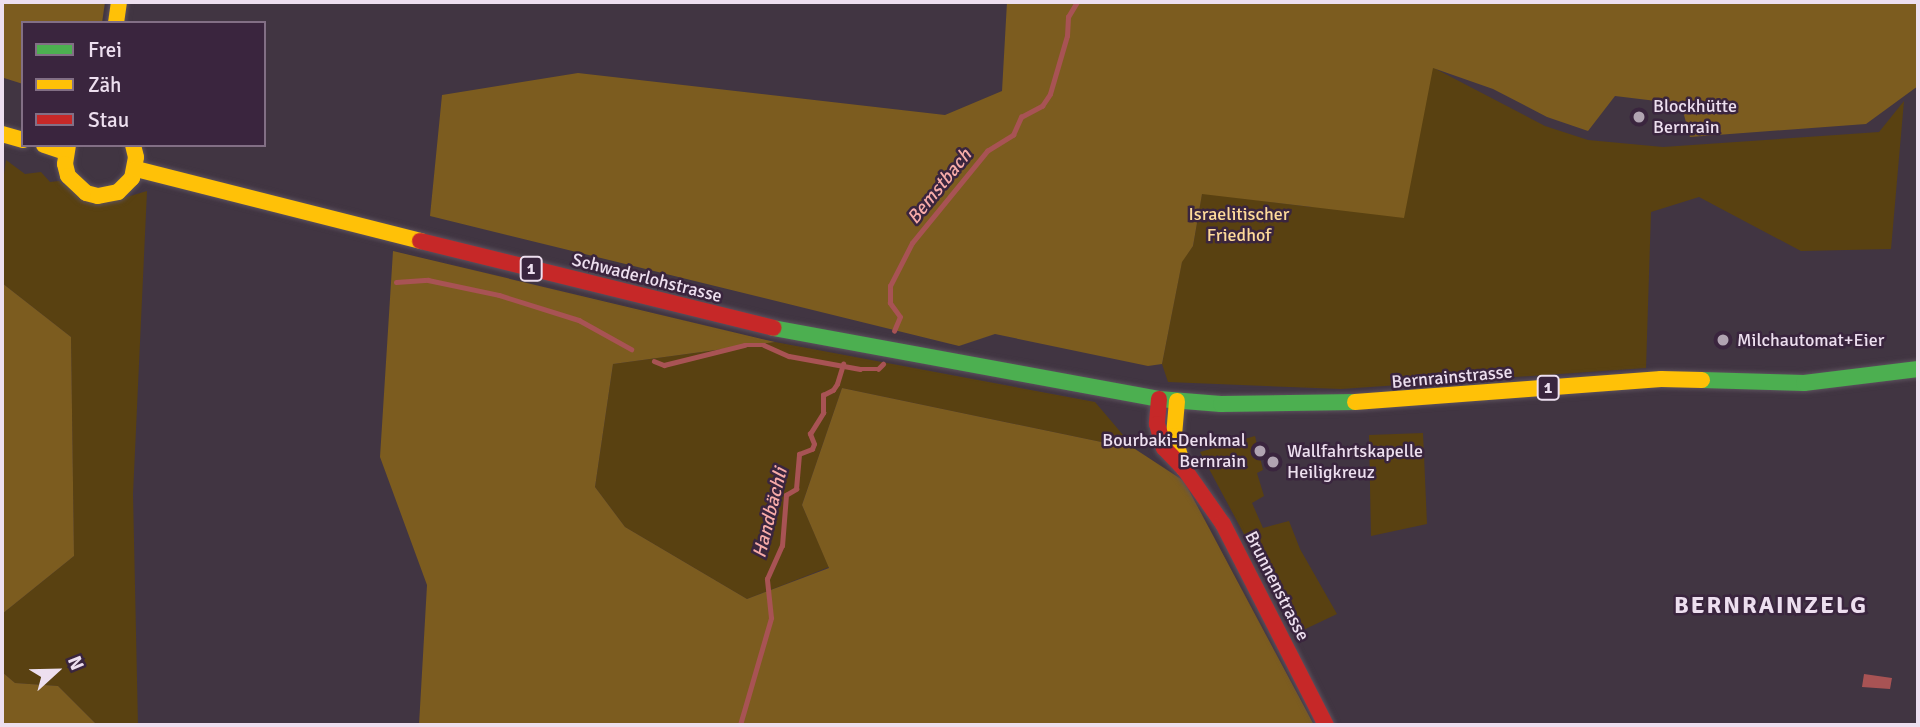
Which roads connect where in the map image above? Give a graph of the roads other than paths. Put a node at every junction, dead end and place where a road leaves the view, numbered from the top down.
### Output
1 (119, 2) edge
2 (116, 21) edge
3 (2, 134) edge
4 (21, 139) edge
5 (133, 147) edge
6 (67, 149) edge
7 (136, 169) junction
8 (1918, 369) edge
9 (1114, 393) joint
10 (1159, 399) junction
11 (1177, 401) junction
12 (1185, 470) junction
13 (1326, 725) edge

1 - 2 main road
3 - 4 main road
5 - 7 main road
6 - 7 main road
7 - 9 main road, Schwaderlohstrasse / 1
8 - 11 main road, Bernrainstrasse / 1
9 - 10 main road, Bernrainstrasse / 1
10 - 11 main road, Bernrainstrasse / 1
10 - 12 main road, Brunnenstrasse
11 - 12 main road, Brunnenstrasse
12 - 13 main road, Brunnenstrasse

